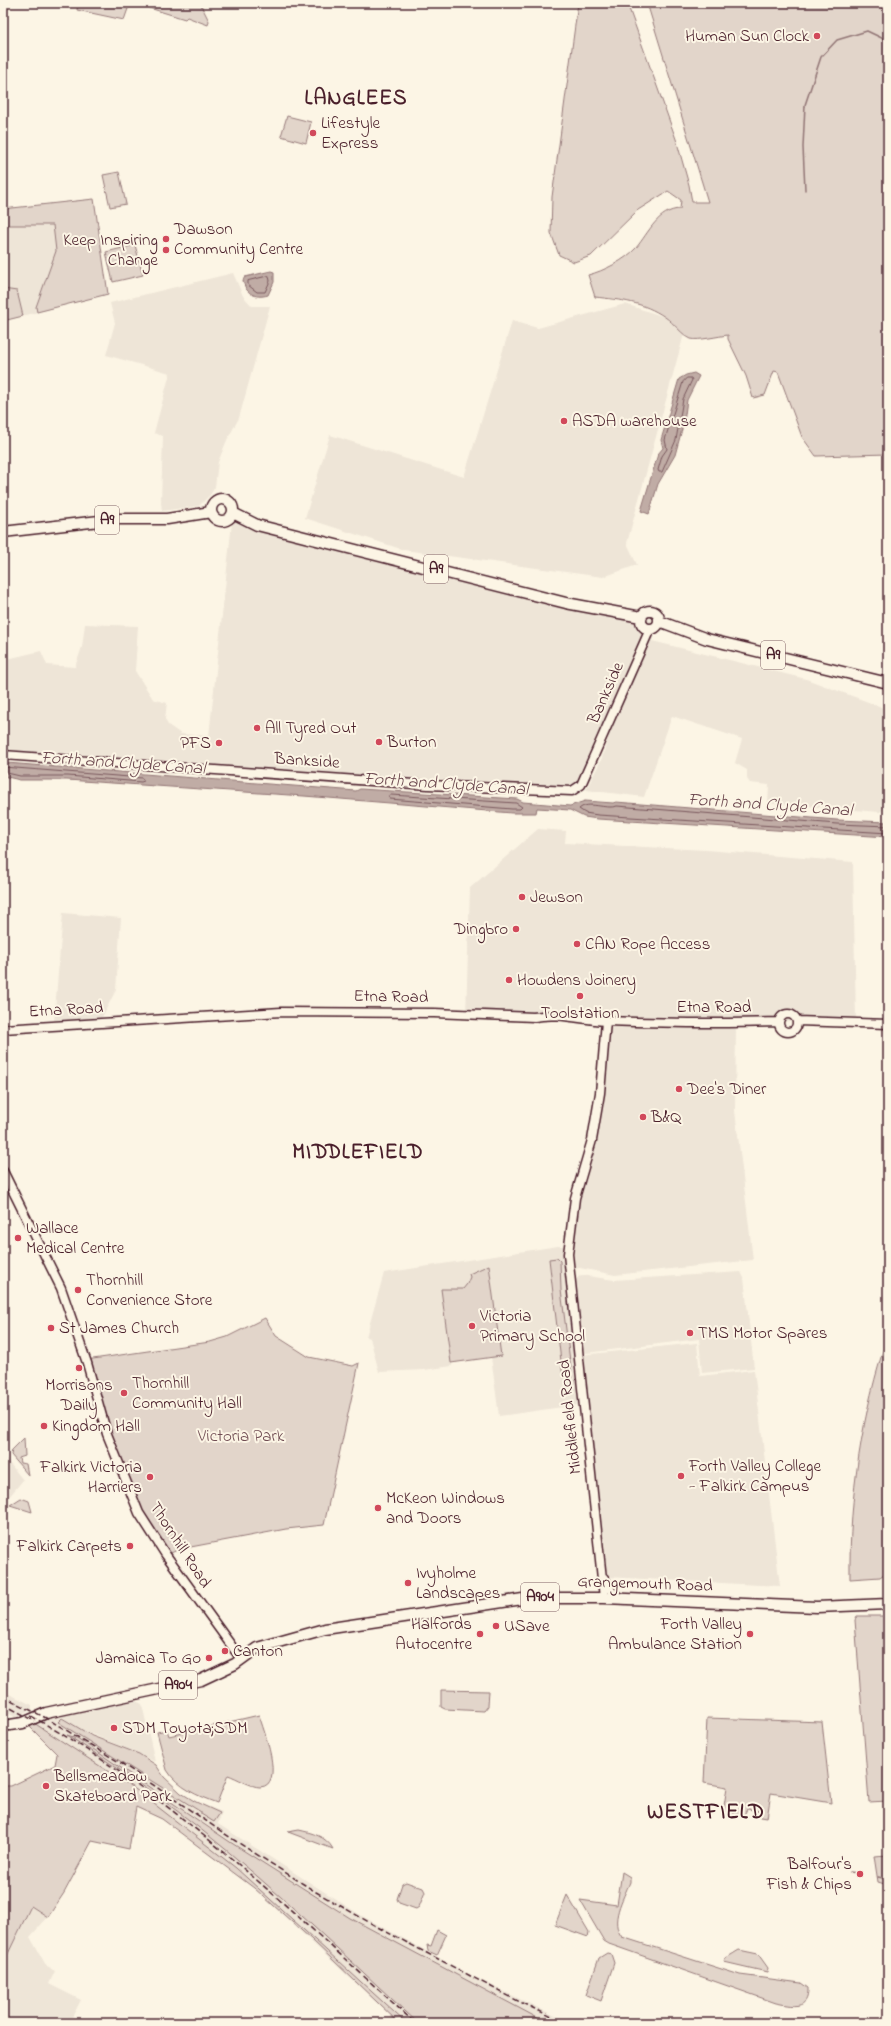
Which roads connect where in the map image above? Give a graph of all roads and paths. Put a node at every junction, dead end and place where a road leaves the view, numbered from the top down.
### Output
1 (211, 512) junction
2 (233, 513) junction
3 (3, 532) edge
4 (641, 616) junction
5 (659, 621) junction
6 (650, 629) junction
7 (888, 684) edge
8 (3, 755) edge
9 (606, 1021) junction
10 (797, 1021) junction
11 (779, 1022) junction
12 (888, 1024) edge
13 (3, 1029) edge
14 (3, 1171) edge
15 (602, 1571) junction
16 (604, 1598) junction
17 (620, 1598) junction
18 (888, 1604) edge
19 (241, 1660) junction
20 (110, 1698) junction
21 (7, 1725) edge

1 - 2 main road
1 - 2 main road, A9
1 - 3 main road, A9
2 - 4 main road, A9
4 - 5 main road
4 - 6 main road
5 - 6 main road
5 - 7 main road, A9
6 - 8 street, Bankside
9 - 11 street, Etna Road
9 - 13 street, Etna Road
9 - 15 street, Middlefield Road
10 - 11 street
10 - 11 street
10 - 12 street
14 - 19 street, Thornhill Road
15 - 16 street, Middlefield Road
15 - 17 street
16 - 17 main road, Grangemouth Road / A904
16 - 19 main road, Grangemouth Road / A904
17 - 18 main road, Grangemouth Road / A904
19 - 20 main road, A904
20 - 21 main road, A904
20 - 21 main road, A904

